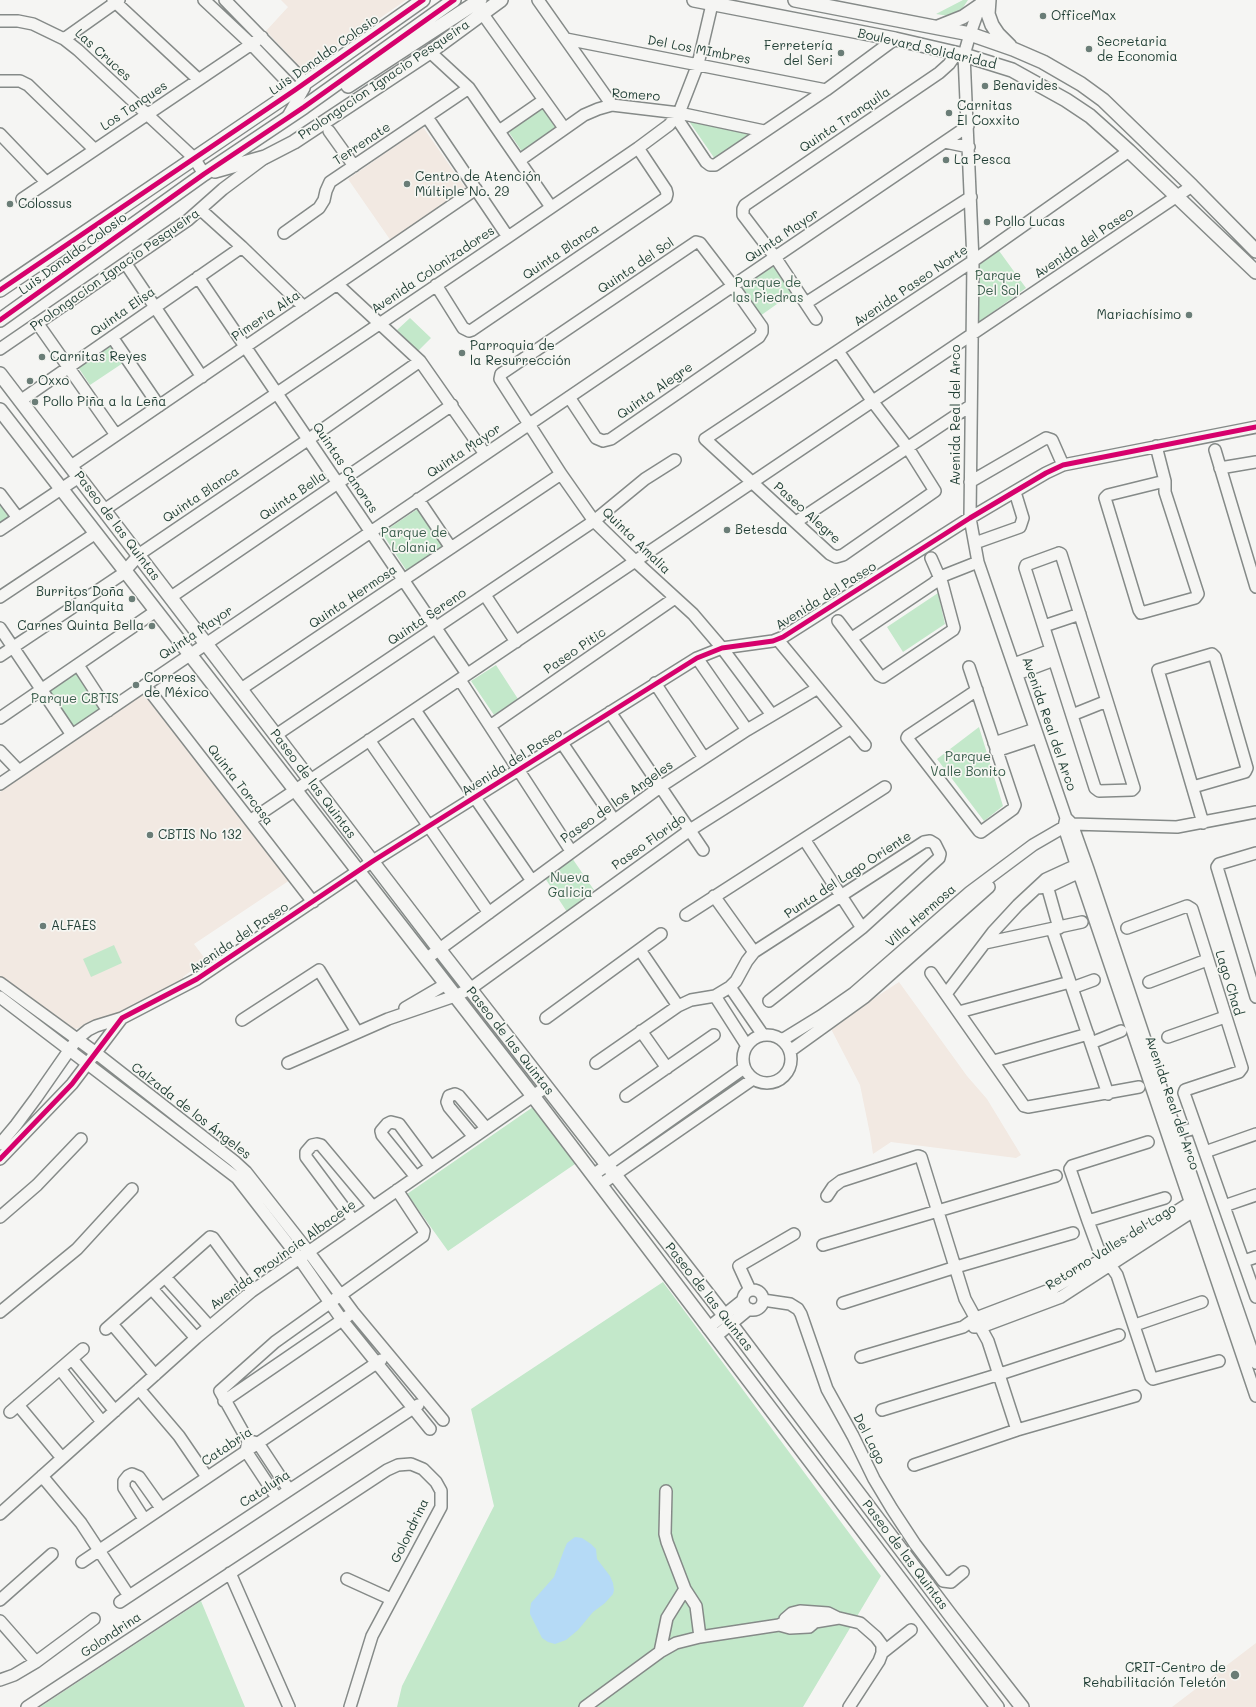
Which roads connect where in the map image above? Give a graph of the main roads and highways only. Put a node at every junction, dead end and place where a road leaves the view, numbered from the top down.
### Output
1 (423, 0) edge
2 (454, 0) edge
3 (501, 0) edge
4 (694, 0) edge
5 (795, 0) edge
6 (712, 1) edge
7 (983, 2) edge
8 (481, 6) edge
9 (938, 27) junction
10 (1013, 49) junction
11 (318, 97) junction
12 (204, 174) junction
13 (1256, 251) edge
14 (1256, 272) edge
15 (0, 290) edge
16 (0, 320) edge
17 (0, 374) edge
18 (0, 412) edge
19 (1001, 1681) junction
20 (986, 1692) junction
21 (997, 1707) edge
22 (1022, 1707) edge

1 - 15 main road, Luis Donaldo Colosio
2 - 11 main road, Luis Donaldo Colosio
3 - 8 main road, Prolongacion Ignacio Pesqueira
4 - 6 main road, Boulevard Solidaridad
5 - 9 main road, Boulevard Solidaridad
6 - 14 main road, Boulevard Solidaridad
7 - 9 main road
7 - 10 main road
8 - 11 main road
8 - 12 main road, Prolongacion Ignacio Pesqueira
9 - 10 main road, Boulevard Solidaridad
10 - 13 main road, Boulevard Solidaridad
11 - 12 main road, Luis Donaldo Colosio
12 - 16 main road, Luis Donaldo Colosio
17 - 19 main road, Paseo de las Quintas
18 - 20 main road, Paseo de las Quintas
19 - 20 main road
19 - 22 main road, Paseo de las Quintas
20 - 21 main road, Paseo de las Quintas

